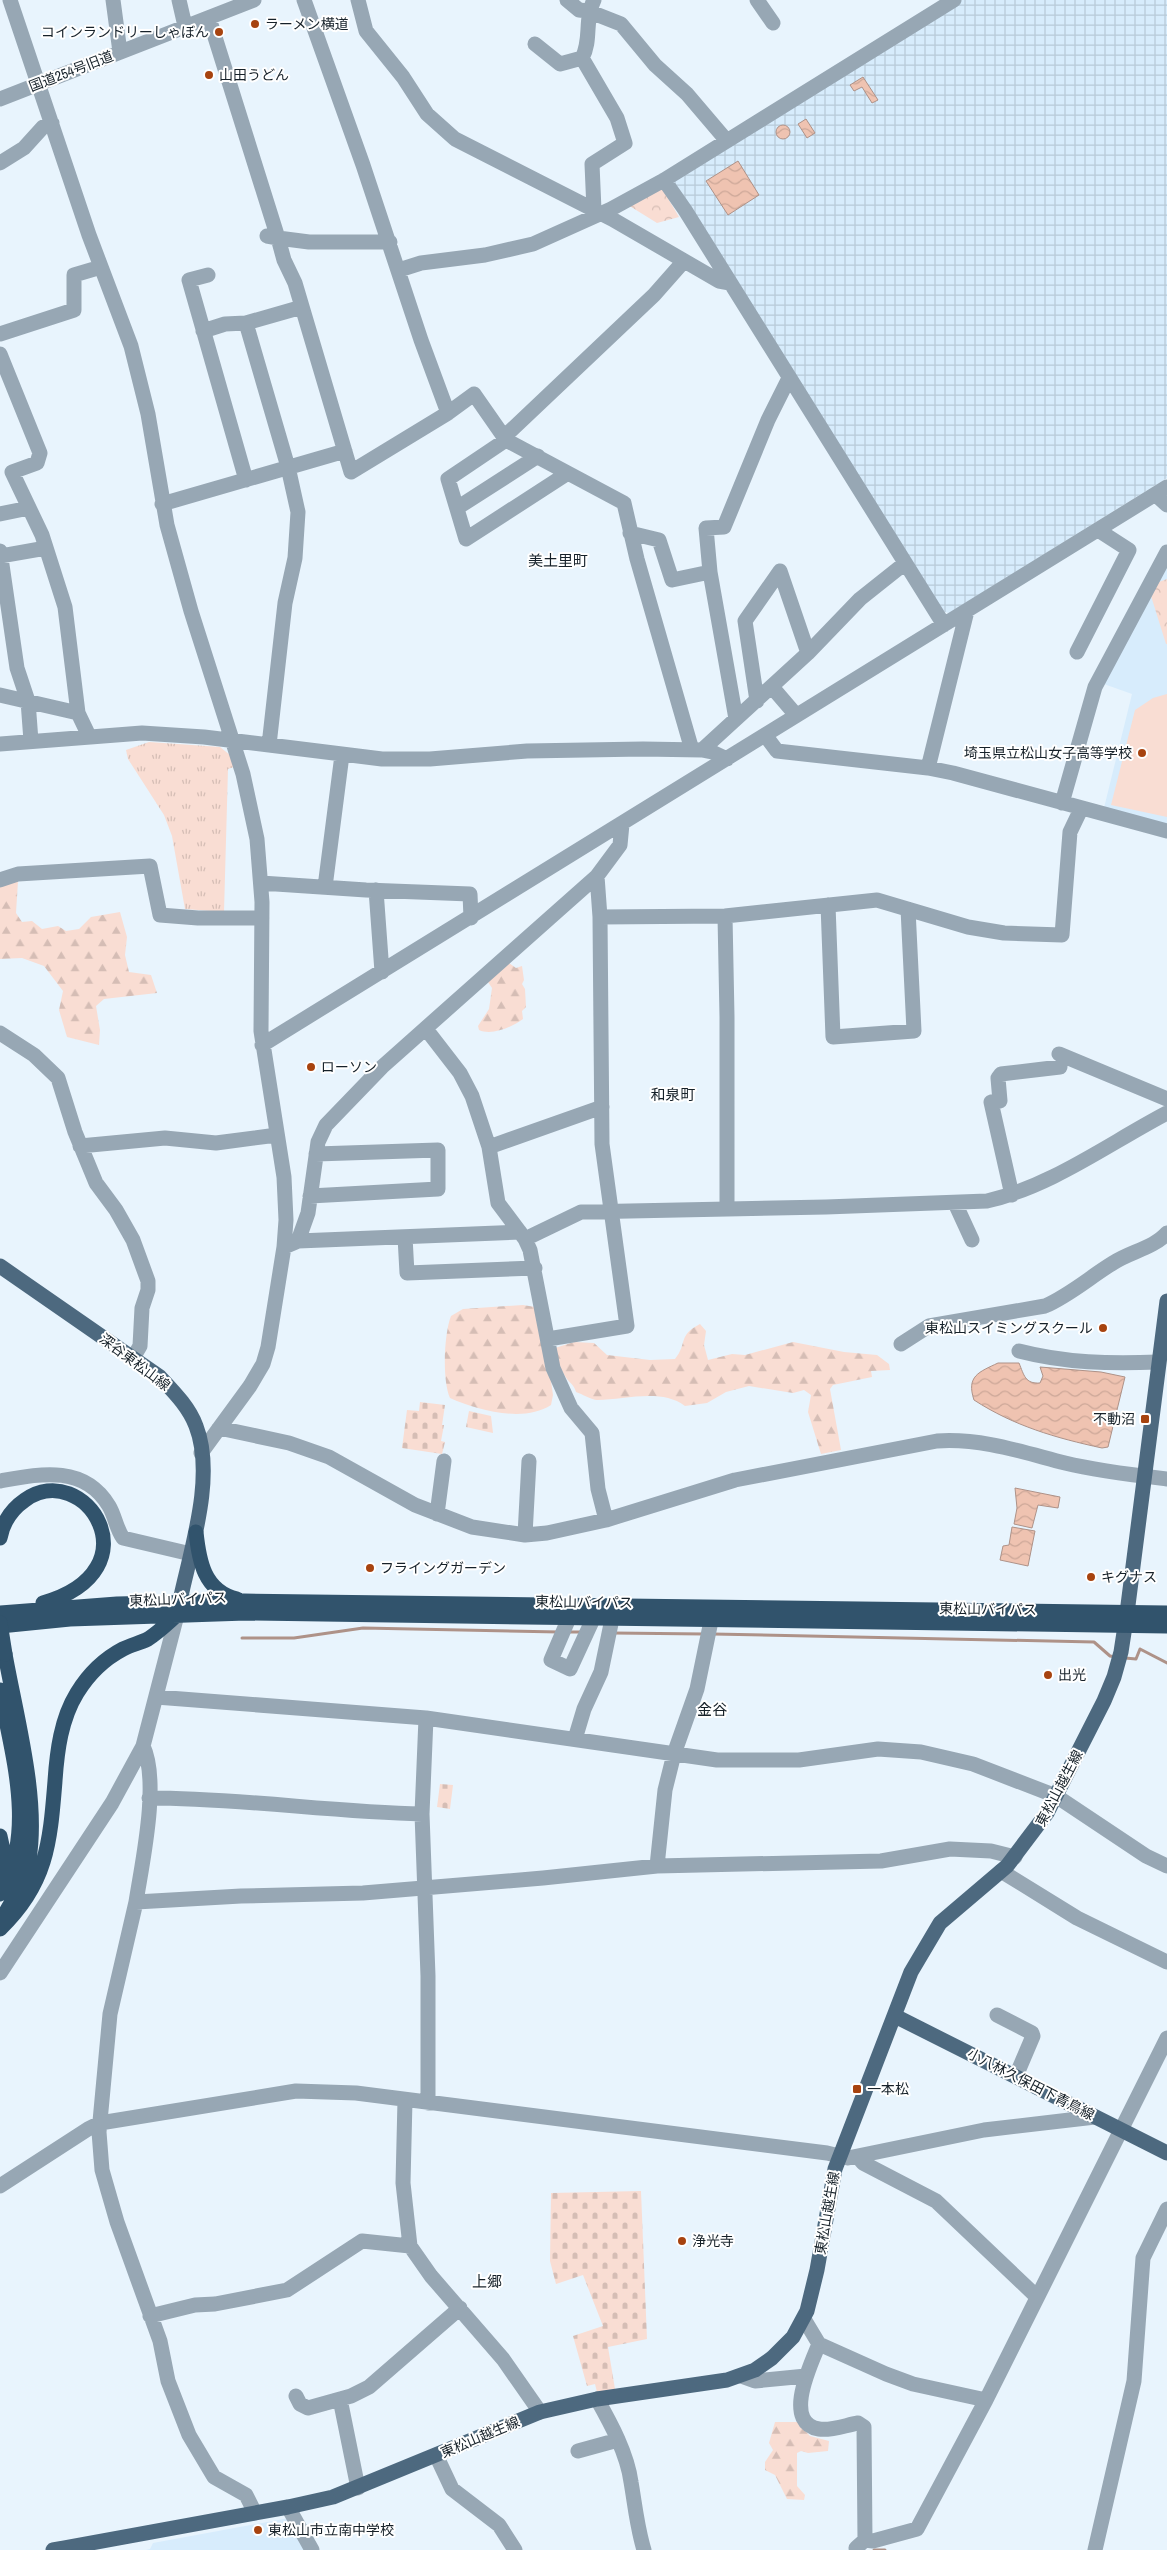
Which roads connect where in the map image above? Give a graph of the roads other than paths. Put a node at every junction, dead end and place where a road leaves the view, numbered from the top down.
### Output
1 (10, 0) edge
2 (114, 0) edge
3 (179, 0) edge
4 (254, 0) edge
5 (304, 0) edge
6 (358, 0) edge
7 (567, 0) edge
8 (757, 0) edge
9 (954, 0) edge
10 (591, 6) edge
11 (209, 18) junction
12 (773, 23) dead end
13 (185, 26) junction
14 (535, 44) dead end
15 (120, 52) junction
16 (582, 58) junction
17 (39, 84) junction
18 (0, 99) edge
19 (52, 123) junction
20 (727, 141) junction
21 (0, 163) edge
22 (664, 180) junction
23 (597, 212) junction
24 (272, 237) junction
25 (390, 242) junction
26 (684, 261) junction
27 (101, 267) junction
28 (399, 270) junction
29 (208, 275) dead end
30 (730, 283) junction
31 (302, 307) junction
32 (246, 323) junction
33 (203, 330) junction
34 (0, 334) edge
35 (0, 354) edge
36 (789, 378) junction
37 (448, 413) junction
38 (505, 439) junction
39 (345, 451) junction
40 (538, 456) junction
41 (288, 467) junction
42 (568, 473) junction
43 (246, 480) junction
44 (1163, 496) edge
45 (162, 504) junction
46 (29, 508) junction
47 (457, 508) junction
48 (0, 514) edge
49 (1098, 530) junction
50 (630, 533) junction
51 (46, 548) junction
52 (1167, 552) edge
53 (0, 555) edge
54 (904, 564) junction
55 (710, 572) junction
56 (3, 590) edge
57 (967, 611) junction
58 (944, 625) junction
59 (1077, 652) dead end
60 (808, 653) junction
61 (772, 687) junction
62 (0, 695) edge
63 (28, 701) junction
64 (757, 701) junction
65 (78, 713) junction
66 (796, 714) junction
67 (736, 719) junction
68 (90, 736) junction
69 (765, 736) junction
70 (31, 741) junction
71 (233, 741) junction
72 (0, 744) edge
73 (268, 745) junction
74 (697, 750) junction
75 (342, 755) junction
76 (727, 758) junction
77 (928, 768) junction
78 (1062, 803) junction
79 (1081, 809) junction
80 (622, 824) junction
81 (1167, 831) edge
82 (597, 876) junction
83 (0, 880) edge
84 (261, 883) junction
85 (325, 887) junction
86 (376, 890) junction
87 (828, 905) junction
88 (908, 909) junction
89 (725, 916) junction
90 (600, 917) junction
91 (262, 918) junction
92 (471, 918) junction
93 (382, 972) junction
94 (426, 1029) junction
95 (0, 1033) edge
96 (262, 1045) junction
97 (1167, 1099) edge
98 (602, 1107) junction
99 (1167, 1112) edge
100 (277, 1135) junction
101 (80, 1146) junction
102 (489, 1147) junction
103 (316, 1154) junction
104 (1012, 1195) junction
105 (310, 1196) junction
106 (955, 1203) junction
107 (727, 1209) junction
108 (612, 1212) junction
109 (1167, 1233) edge
110 (522, 1236) junction
111 (405, 1237) junction
112 (972, 1240) dead end
113 (298, 1241) junction
114 (284, 1247) junction
115 (0, 1266) edge
116 (535, 1268) junction
117 (0, 1278) edge
118 (27, 1285) junction
119 (1167, 1301) edge
120 (548, 1339) junction
121 (901, 1344) dead end
122 (1019, 1351) dead end
123 (133, 1358) junction
124 (1158, 1362) junction
125 (219, 1428) junction
126 (201, 1453) junction
127 (444, 1461) dead end
128 (529, 1461) dead end
129 (1145, 1477) junction
130 (1167, 1479) edge
131 (0, 1480) edge
132 (437, 1514) junction
133 (606, 1520) junction
134 (196, 1532) junction
135 (525, 1535) junction
136 (0, 1538) edge
137 (191, 1554) junction
138 (244, 1601) junction
139 (178, 1608) junction
140 (1167, 1613) edge
141 (569, 1618) junction
142 (593, 1619) junction
143 (612, 1619) junction
144 (711, 1620) junction
145 (1126, 1620) junction
146 (2, 1621) edge
147 (1167, 1626) edge
148 (0, 1690) edge
149 (156, 1697) junction
150 (426, 1718) junction
151 (575, 1739) junction
152 (143, 1746) junction
153 (674, 1754) junction
154 (1056, 1796) junction
155 (149, 1798) junction
156 (422, 1814) junction
157 (0, 1836) edge
158 (1015, 1857) junction
159 (657, 1866) junction
160 (1167, 1866) edge
161 (1001, 1872) junction
162 (0, 1883) edge
163 (424, 1886) junction
164 (0, 1894) edge
165 (136, 1902) junction
166 (0, 1922) edge
167 (0, 1930) edge
168 (1167, 1962) edge
169 (0, 1973) edge
170 (997, 2015) dead end
171 (895, 2016) junction
172 (1167, 2038) edge
173 (1016, 2076) junction
174 (405, 2100) junction
175 (428, 2103) junction
176 (1095, 2117) junction
177 (100, 2123) junction
178 (1123, 2130) junction
179 (1167, 2153) edge
180 (839, 2156) junction
181 (858, 2157) junction
182 (0, 2186) edge
183 (1167, 2209) edge
184 (410, 2246) junction
185 (1036, 2296) junction
186 (460, 2308) junction
187 (150, 2316) junction
188 (804, 2319) junction
189 (819, 2344) junction
190 (741, 2376) junction
191 (806, 2376) junction
192 (296, 2396) dead end
193 (597, 2399) junction
194 (340, 2400) junction
195 (986, 2400) junction
196 (540, 2412) junction
197 (618, 2440) junction
198 (578, 2451) dead end
199 (436, 2455) junction
200 (358, 2488) junction
201 (288, 2508) junction
202 (255, 2513) junction
203 (858, 2547) edge
204 (53, 2550) edge
205 (312, 2550) edge
206 (515, 2550) edge
207 (644, 2550) edge
208 (1095, 2550) edge

1 - 17 street
2 - 15 street
3 - 13 street
4 - 11 street, 国道254号旧道
5 - 25 street
6 - 23 street
7 - 10 street
8 - 12 street
9 - 20 street
10 - 16 street
10 - 20 street
11 - 13 street, 国道254号旧道
11 - 24 street
13 - 15 street, 国道254号旧道
14 - 16 street
15 - 17 street, 国道254号旧道
16 - 23 street
17 - 18 street, 国道254号旧道
17 - 19 street
19 - 21 street
19 - 27 street
20 - 22 street
22 - 23 street
22 - 30 street
23 - 26 street
23 - 28 street
24 - 25 street
24 - 31 street
25 - 28 street
26 - 30 street
26 - 38 street
27 - 34 street
27 - 45 street
28 - 37 street
29 - 33 street
30 - 36 street
31 - 32 street
31 - 39 street
32 - 33 street
32 - 41 street
33 - 43 street
35 - 46 street
36 - 54 street
36 - 55 street
37 - 38 street
37 - 39 street
38 - 40 street
38 - 47 street
39 - 41 street
40 - 42 street
40 - 47 street
41 - 43 street
41 - 73 street
42 - 47 street
42 - 50 street
43 - 45 street
44 - 49 street
45 - 71 street
46 - 48 street
46 - 51 street
49 - 57 street
49 - 59 street
50 - 55 street
50 - 74 street
51 - 53 street
51 - 65 street
52 - 78 street
53 - 56 street
54 - 58 street
54 - 60 street
55 - 67 street
56 - 63 street
57 - 58 street
57 - 77 street
58 - 66 street
60 - 61 street
60 - 64 street
61 - 64 street
61 - 66 street
62 - 63 street
63 - 65 street
63 - 70 street
64 - 67 street
65 - 68 street
66 - 69 street
67 - 74 street
68 - 70 street
68 - 71 street
69 - 76 street
69 - 77 street
70 - 72 street
71 - 73 street
71 - 84 street
73 - 75 street
74 - 75 street
74 - 76 street
75 - 85 street
76 - 80 street
77 - 78 street
78 - 79 street
79 - 81 street
79 - 88 street
80 - 82 street
80 - 92 street
82 - 90 street
82 - 94 street
83 - 91 street
84 - 85 street
84 - 91 street
85 - 86 street
86 - 92 street
86 - 93 street
87 - 88 street
87 - 88 street
87 - 89 street
89 - 90 street
89 - 107 street
90 - 98 street
91 - 96 street
92 - 93 street
93 - 96 street
94 - 102 street
94 - 103 street
95 - 101 street
96 - 100 street
97 - 104 street
98 - 102 street
98 - 108 street
99 - 104 street
100 - 101 street
100 - 114 street
101 - 123 street
102 - 110 street
103 - 105 street
103 - 105 street
104 - 106 street
105 - 113 street
106 - 107 street
106 - 112 street
107 - 108 street
108 - 110 street
108 - 120 street
109 - 121 street
110 - 111 street
110 - 116 street
111 - 113 street
111 - 116 street
113 - 114 street
114 - 125 street
115 - 118 main road, 深谷東松山線
116 - 120 street
117 - 118 main road, 深谷東松山線
118 - 123 main road, 深谷東松山線
119 - 124 main road, 東松山越生線
120 - 133 street
122 - 124 street
123 - 126 main road, 深谷東松山線
124 - 129 main road, 東松山越生線
125 - 126 street
125 - 132 street
126 - 134 main road, 深谷東松山線
127 - 132 street
128 - 135 street
129 - 130 street
129 - 133 street
129 - 145 main road, 東松山越生線
131 - 137 street
132 - 135 street
133 - 135 street
134 - 137 main road, 深谷東松山線
134 - 138 highway
136 - 146 highway
137 - 139 main road, 深谷東松山線
138 - 139 highway, 東松山バイパス
138 - 145 highway, 東松山バイパス
139 - 141 highway, 東松山バイパス
139 - 146 highway, 東松山バイパス
139 - 146 highway, 東松山バイパス
139 - 149 street
139 - 167 highway
140 - 145 highway, 東松山バイパス
141 - 142 highway, 東松山バイパス
141 - 142 street
142 - 143 highway, 東松山バイパス
143 - 144 highway, 東松山バイパス
143 - 151 street
144 - 145 highway, 東松山バイパス
144 - 153 street
145 - 147 highway, 東松山バイパス
145 - 154 main road, 東松山越生線
146 - 166 highway, bridge
148 - 164 highway
149 - 150 street
149 - 152 street
150 - 151 street
150 - 156 street
151 - 153 street
152 - 155 street
152 - 169 street
153 - 154 street
153 - 159 street
154 - 158 main road, 東松山越生線
154 - 160 street
155 - 156 street
155 - 165 street
156 - 163 street
157 - 162 highway
158 - 159 street
158 - 161 main road, 東松山越生線
159 - 163 street
161 - 168 street
161 - 171 main road, 東松山越生線
163 - 165 street
163 - 175 street
165 - 177 street
170 - 173 street
171 - 173 main road, 小八林久保田下青鳥線
171 - 180 main road, 東松山越生線
172 - 178 street
173 - 176 main road, 小八林久保田下青鳥線
174 - 175 street
174 - 177 street
174 - 184 street
175 - 180 street
176 - 178 main road, 小八林久保田下青鳥線
176 - 181 street
177 - 182 street
177 - 187 street
178 - 179 main road, 小八林久保田下青鳥線
178 - 185 street
180 - 181 street
180 - 188 main road, 東松山越生線
181 - 185 street
183 - 208 street
184 - 186 street
184 - 187 street
185 - 195 street
186 - 194 street
186 - 196 street
187 - 202 street
188 - 189 street
188 - 190 main road, 東松山越生線
189 - 191 street
189 - 195 street
190 - 191 street
190 - 193 main road, 東松山越生線
191 - 203 street
192 - 194 street
193 - 196 main road, 東松山越生線
193 - 197 street
194 - 200 street
195 - 203 street
196 - 199 main road, 東松山越生線
197 - 198 street
197 - 207 street
199 - 200 main road, 東松山越生線
199 - 206 street
200 - 201 main road, 東松山越生線
201 - 202 main road, 東松山越生線
201 - 205 street
202 - 204 main road, 東松山越生線

